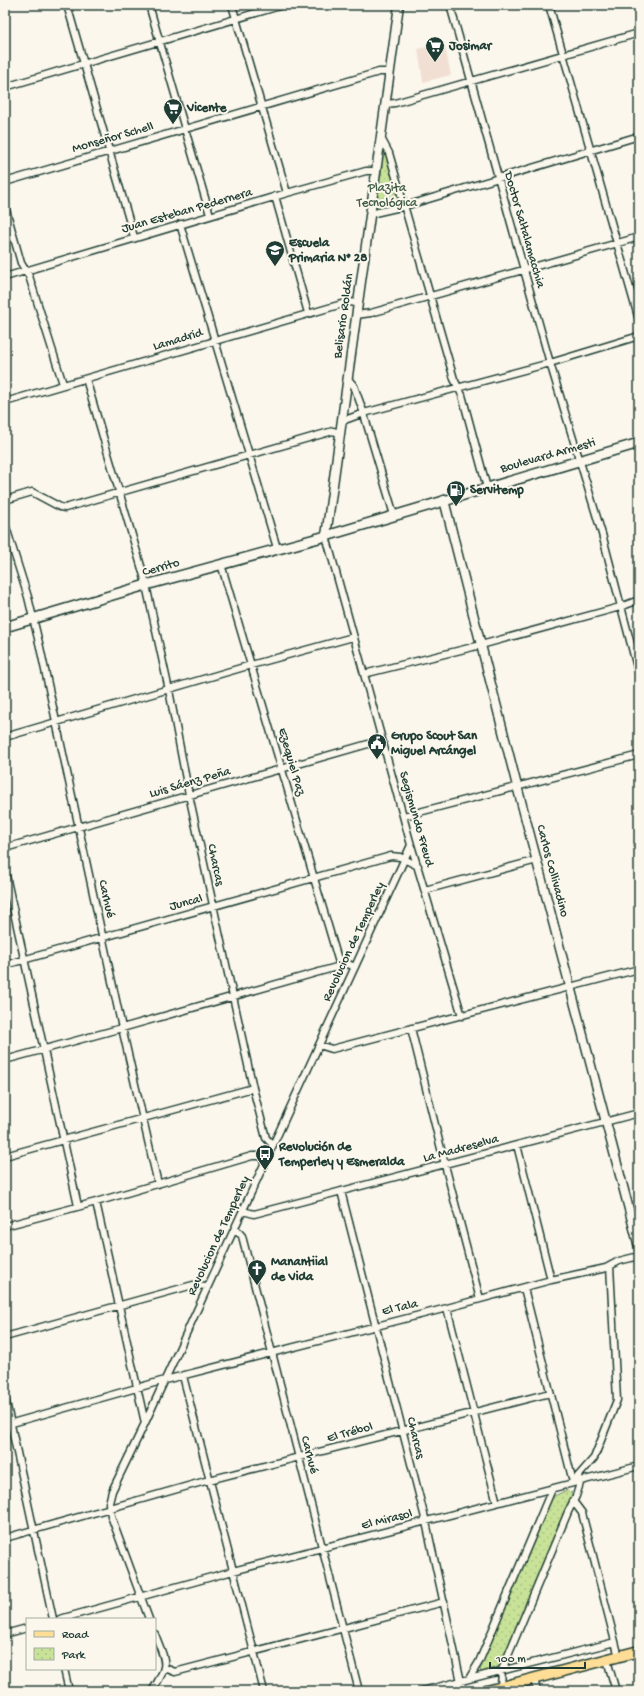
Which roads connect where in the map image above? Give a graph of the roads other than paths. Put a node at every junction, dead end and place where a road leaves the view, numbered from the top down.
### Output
1 (67, 5) edge
2 (149, 5) edge
3 (232, 5) edge
4 (283, 5) edge
5 (399, 5) edge
6 (450, 5) edge
7 (549, 5) edge
8 (236, 19) junction
9 (639, 33) edge
10 (160, 41) junction
11 (563, 55) junction
12 (84, 64) junction
13 (390, 72) junction
14 (471, 81) junction
15 (5, 87) edge
16 (386, 104) junction
17 (262, 106) junction
18 (186, 129) junction
19 (639, 136) edge
20 (381, 138) junction
21 (591, 149) junction
22 (110, 150) junction
23 (376, 171) junction
24 (498, 177) junction
25 (5, 182) edge
26 (287, 193) junction
27 (275, 196) junction
28 (5, 206) edge
29 (405, 206) junction
30 (370, 214) junction
31 (210, 215) junction
32 (180, 224) junction
33 (134, 237) junction
34 (639, 237) edge
35 (617, 244) junction
36 (524, 270) junction
37 (26, 271) junction
38 (5, 277) edge
39 (430, 296) junction
40 (358, 303) junction
41 (308, 313) junction
42 (356, 315) junction
43 (639, 320) edge
44 (639, 336) edge
45 (215, 341) junction
46 (550, 363) junction
47 (86, 379) junction
48 (348, 379) junction
49 (63, 384) junction
50 (458, 388) junction
51 (5, 402) edge
52 (364, 413) junction
53 (342, 421) junction
54 (340, 433) junction
55 (639, 443) edge
56 (249, 455) junction
57 (580, 460) junction
58 (487, 488) junction
59 (119, 492) junction
60 (5, 500) edge
61 (444, 500) junction
62 (394, 515) junction
63 (5, 524) edge
64 (326, 536) junction
65 (277, 548) junction
66 (221, 564) junction
67 (146, 585) junction
68 (639, 600) edge
69 (620, 607) junction
70 (33, 619) junction
71 (5, 627) edge
72 (353, 637) junction
73 (481, 645) junction
74 (251, 665) junction
75 (364, 674) junction
76 (639, 675) edge
77 (168, 690) junction
78 (56, 722) junction
79 (5, 737) edge
80 (382, 740) junction
81 (639, 755) edge
82 (281, 768) junction
83 (517, 786) junction
84 (189, 794) junction
85 (404, 816) junction
86 (78, 827) junction
87 (411, 845) junction
88 (5, 848) edge
89 (404, 859) junction
90 (537, 860) junction
91 (418, 866) junction
92 (5, 871) edge
93 (313, 879) junction
94 (425, 890) junction
95 (213, 907) junction
96 (103, 937) junction
97 (24, 960) junction
98 (5, 965) edge
99 (340, 966) junction
100 (355, 967) junction
101 (639, 969) edge
102 (571, 986) junction
103 (233, 996) junction
104 (462, 1016) junction
105 (122, 1028) junction
106 (411, 1028) junction
107 (319, 1045) junction
108 (43, 1049) junction
109 (5, 1060) edge
110 (253, 1088) junction
111 (639, 1113) edge
112 (142, 1118) junction
113 (606, 1122) junction
114 (63, 1140) junction
115 (273, 1145) junction
116 (517, 1145) junction
117 (5, 1156) edge
118 (266, 1160) junction
119 (445, 1165) junction
120 (158, 1184) junction
121 (341, 1191) junction
122 (96, 1202) junction
123 (78, 1206) junction
124 (243, 1211) junction
125 (5, 1226) edge
126 (636, 1226) edge
127 (235, 1228) junction
128 (639, 1247) edge
129 (639, 1256) edge
130 (610, 1266) junction
131 (551, 1280) junction
132 (207, 1286) junction
133 (524, 1288) junction
134 (480, 1299) junction
135 (118, 1306) junction
136 (447, 1308) junction
137 (375, 1325) junction
138 (5, 1337) edge
139 (271, 1352) junction
140 (183, 1376) junction
141 (165, 1380) junction
142 (137, 1388) junction
143 (550, 1393) junction
144 (5, 1396) edge
145 (473, 1412) junction
146 (145, 1423) junction
147 (8, 1424) edge
148 (402, 1430) junction
149 (299, 1458) junction
150 (639, 1466) edge
151 (210, 1480) junction
152 (581, 1480) junction
153 (573, 1482) junction
154 (552, 1489) junction
155 (573, 1501) junction
156 (498, 1503) junction
157 (109, 1510) junction
158 (426, 1522) junction
159 (34, 1530) junction
160 (5, 1538) edge
161 (322, 1548) junction
162 (233, 1571) junction
163 (141, 1596) junction
164 (444, 1602) junction
165 (53, 1618) edge
166 (64, 1618) edge
167 (149, 1618) edge
168 (26, 1628) edge
169 (342, 1628) junction
170 (5, 1634) edge
171 (156, 1637) edge
172 (615, 1642) junction
173 (639, 1651) edge
174 (254, 1652) junction
175 (619, 1657) junction
176 (607, 1660) junction
177 (165, 1668) junction
178 (64, 1670) edge
179 (502, 1670) junction
180 (470, 1677) junction
181 (534, 1679) junction
182 (461, 1680) junction
183 (501, 1687) junction
184 (69, 1691) edge
185 (152, 1691) edge
186 (264, 1691) edge
187 (359, 1691) edge
188 (422, 1691) edge
189 (463, 1691) edge
190 (487, 1691) edge
191 (537, 1691) edge
192 (616, 1691) edge

1 - 12 street
2 - 10 street
3 - 8 street
4 - 8 street
5 - 13 street, Belisario Roldán
6 - 14 street, Doctor Saltalamacchia
7 - 11 street
8 - 10 street
8 - 17 street
9 - 11 street
10 - 12 street
10 - 18 street
11 - 14 street
11 - 21 street
12 - 15 street
12 - 22 street
13 - 16 street, Belisario Roldán
13 - 17 street, Monseñor Schell
14 - 16 street
14 - 24 street, Doctor Saltalamacchia
16 - 20 street, Belisario Roldán
17 - 18 street, Monseñor Schell
17 - 26 street
18 - 22 street, Monseñor Schell
18 - 31 street
19 - 21 street
20 - 23 street, Belisario Roldán
20 - 29 street
21 - 24 street
21 - 35 street
22 - 25 street, Monseñor Schell
22 - 33 street
23 - 26 street, Juan Esteban Pedernera
23 - 30 street, Belisario Roldán
24 - 29 street
24 - 36 street, Doctor Saltalamacchia
26 - 27 street, Juan Esteban Pedernera
27 - 31 street, Juan Esteban Pedernera
27 - 41 street
28 - 37 street
29 - 30 street
29 - 39 street
30 - 40 street, Belisario Roldán
31 - 32 street, Juan Esteban Pedernera
32 - 33 street, Juan Esteban Pedernera
32 - 45 street
33 - 37 street, Juan Esteban Pedernera
34 - 35 street
35 - 36 street
35 - 43 street
36 - 39 street
36 - 46 street, Doctor Saltalamacchia
37 - 38 street, Juan Esteban Pedernera
37 - 49 street
39 - 42 street
39 - 50 street
40 - 41 street, Lamadrid
40 - 42 street, Belisario Roldán
41 - 45 street, Lamadrid
42 - 48 street, Belisario Roldán
44 - 46 street
45 - 47 street, Lamadrid
45 - 56 street
46 - 50 street
46 - 57 street, Doctor Saltalamacchia
47 - 49 street, Lamadrid
47 - 59 street, Charcas
48 - 52 street
48 - 53 street, Belisario Roldán
49 - 51 street, Lamadrid
50 - 52 street
50 - 58 street
52 - 53 street
52 - 62 street
53 - 54 street, Belisario Roldán
54 - 56 street
54 - 64 street, Belisario Roldán
55 - 57 main road, Boulevard Armesti
56 - 59 street
56 - 65 street
57 - 58 main road, Boulevard Armesti
57 - 69 street, Doctor Saltalamacchia
58 - 61 main road, Boulevard Armesti
59 - 60 street
59 - 67 street, Charcas
61 - 62 main road, Boulevard Armesti
61 - 73 street, Carlos Collivadino
62 - 64 main road, Boulevard Armesti
63 - 70 street, Carhué
64 - 65 main road, Cerrito
64 - 72 street, Segismundo Freud
65 - 66 main road, Cerrito
66 - 67 main road, Cerrito
66 - 74 street, Ezequiel Paz
67 - 70 main road, Cerrito
67 - 77 street, Charcas
68 - 69 street
69 - 73 street
69 - 76 street, Doctor Saltalamacchia
70 - 71 main road, Cerrito
70 - 78 street, Carhué
72 - 74 street
72 - 75 street, Segismundo Freud
73 - 75 street
73 - 83 street, Carlos Collivadino
74 - 77 street
74 - 82 street, Ezequiel Paz
75 - 80 street, Segismundo Freud
77 - 78 street
77 - 84 street, Charcas
78 - 79 street
78 - 86 street, Carhué
80 - 82 street, Luis Sáenz Peña
80 - 85 street, Segismundo Freud
81 - 83 street
82 - 84 street, Luis Sáenz Peña
82 - 93 street, Ezequiel Paz
83 - 85 street
83 - 90 street, Carlos Collivadino
84 - 86 street, Luis Sáenz Peña
84 - 95 street, Charcas
85 - 87 street, Segismundo Freud
86 - 88 street, Luis Sáenz Peña
86 - 96 street, Carhué
87 - 89 street, Revolucion de Temperley
87 - 91 street, Segismundo Freud
89 - 91 street, Juncal
89 - 93 street, Juncal
89 - 100 street, Revolucion de Temperley
90 - 94 street
90 - 102 street, Carlos Collivadino
91 - 94 street, Segismundo Freud
92 - 97 street
93 - 95 street, Juncal
93 - 99 street, Ezequiel Paz
94 - 104 street, Segismundo Freud
95 - 96 street, Juncal
95 - 103 street, Charcas
96 - 97 street, Juncal
96 - 105 street, Carhué
97 - 98 street, Juncal
97 - 108 street
99 - 100 street
99 - 103 street
100 - 107 street, Revolucion de Temperley
101 - 102 street
102 - 104 street
102 - 113 street, Carlos Collivadino
103 - 105 street
103 - 110 street, Charcas
104 - 106 street
105 - 108 street
105 - 112 street, Carhué
106 - 107 street
106 - 119 street
107 - 115 street, Revolucion de Temperley
108 - 109 street
108 - 114 street
110 - 112 street
110 - 115 street, Charcas
111 - 113 street, La Madreselva
112 - 114 street
112 - 120 street, Carhué
113 - 116 street, La Madreselva
113 - 126 street, Carlos Collivadino
114 - 117 street
114 - 123 street
115 - 118 street, Revolucion de Temperley
116 - 119 street, La Madreselva
116 - 131 street
118 - 120 street
118 - 124 street, Revolucion de Temperley
119 - 121 street, La Madreselva
119 - 134 street
120 - 122 street
121 - 124 street, La Madreselva
121 - 137 street, Charcas
122 - 123 street
122 - 135 street
123 - 125 street
124 - 127 street, Revolucion de Temperley
126 - 128 street, Carlos Collivadino
127 - 132 street, Revolucion de Temperley
127 - 139 street, Carhué
129 - 130 street, El Tala
130 - 131 street, El Tala
130 - 153 street
131 - 133 street, El Tala
132 - 135 street
132 - 141 street, Revolucion de Temperley
133 - 134 street, El Tala
133 - 143 street
134 - 136 street, El Tala
135 - 138 street
135 - 142 street
136 - 137 street, El Tala
136 - 145 street
137 - 139 street, El Tala
137 - 148 street, Charcas
139 - 140 street, El Tala
139 - 149 street, Carhué
140 - 141 street, El Tala
140 - 151 street
141 - 142 street, El Tala
141 - 146 street, Revolucion de Temperley
142 - 146 street
142 - 147 street, El Tala
143 - 145 street, El Trébol
143 - 153 street
144 - 147 street
145 - 148 street, El Trébol
145 - 156 street
146 - 157 street, Revolucion de Temperley
147 - 159 street
148 - 149 street, El Trébol
148 - 158 street, Charcas
149 - 151 street, El Trébol
149 - 161 street, Carhué
150 - 152 street, El Mirasol
151 - 157 street, El Trébol
151 - 162 street
152 - 153 street, El Mirasol
152 - 155 street
153 - 154 street, El Mirasol
154 - 156 street, El Mirasol
154 - 180 street
155 - 172 street
155 - 179 street
156 - 158 street, El Mirasol
157 - 159 street, El Trébol
157 - 163 street, Revolucion de Temperley
158 - 161 street, El Mirasol
158 - 164 street, Charcas
159 - 160 street, El Trébol
159 - 165 street
161 - 162 street, El Mirasol
161 - 169 street, Carhué
162 - 163 street, El Mirasol
162 - 174 street
163 - 166 street, El Mirasol
163 - 167 street, Revolucion de Temperley
164 - 169 street
164 - 182 street, Charcas
168 - 170 street
169 - 174 street
169 - 187 street, Carhué
171 - 177 street
172 - 175 street
172 - 179 street
173 - 175 main road
174 - 177 street
174 - 186 street
175 - 176 main road
176 - 181 main road
176 - 192 street
177 - 185 street
178 - 184 street
179 - 180 street
179 - 183 street
180 - 182 street
181 - 183 main road
181 - 191 street
182 - 188 street
182 - 189 street, Charcas
183 - 190 main road

